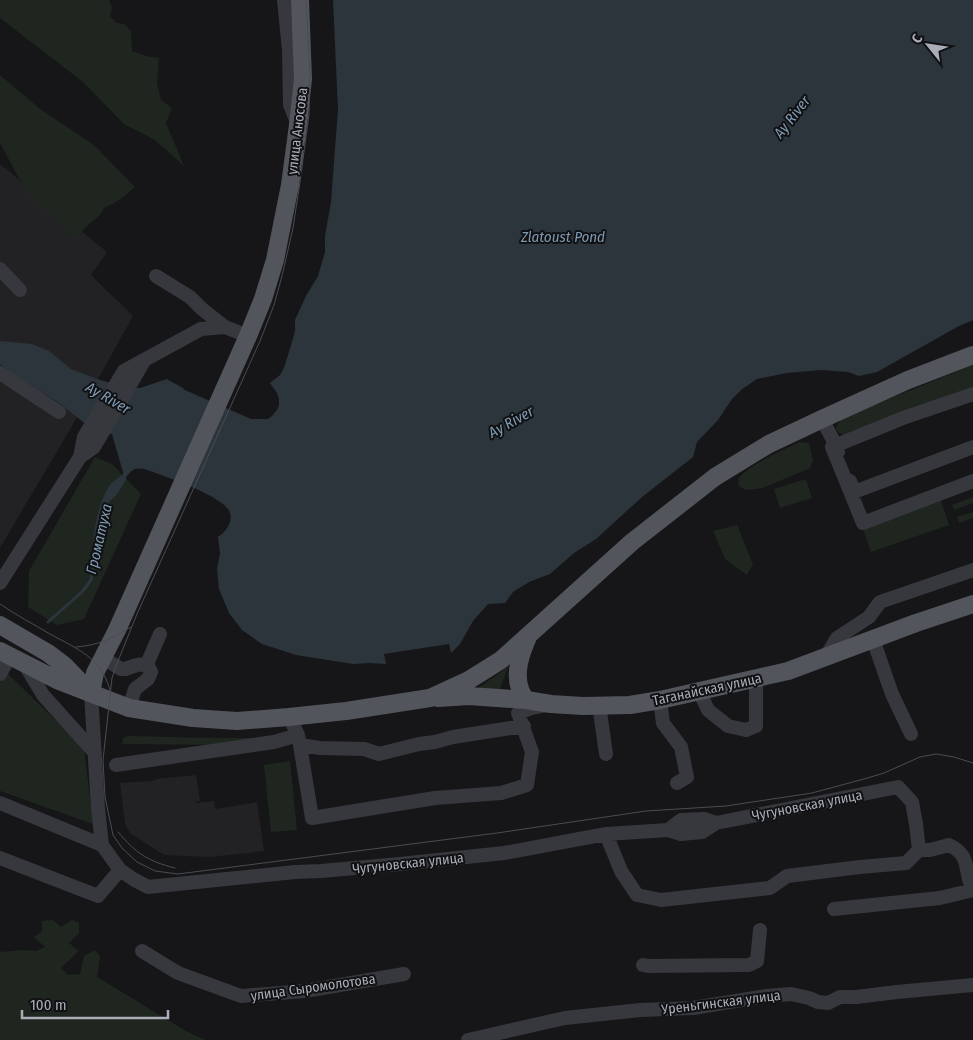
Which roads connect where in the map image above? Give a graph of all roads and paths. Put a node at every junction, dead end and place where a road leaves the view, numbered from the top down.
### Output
1 (284, 0) edge
2 (300, 0) edge
3 (298, 126) junction
4 (0, 269) edge
5 (156, 276) dead end
6 (20, 290) dead end
7 (225, 327) junction
8 (248, 336) junction
9 (973, 355) edge
10 (0, 373) edge
11 (973, 394) edge
12 (58, 412) dead end
13 (822, 419) junction
14 (835, 445) junction
15 (973, 447) edge
16 (973, 481) edge
17 (973, 570) edge
18 (0, 582) edge
19 (973, 604) edge
20 (0, 625) edge
21 (160, 634) dead end
22 (528, 635) junction
23 (871, 639) junction
24 (12, 657) edge
25 (103, 658) junction
26 (825, 658) junction
27 (147, 664) junction
28 (0, 674) edge
29 (756, 679) junction
30 (698, 691) junction
31 (91, 693) junction
32 (430, 698) junction
33 (526, 700) junction
34 (660, 700) junction
35 (551, 704) junction
36 (599, 705) junction
37 (129, 708) junction
38 (289, 717) junction
39 (524, 726) junction
40 (911, 734) dead end
41 (299, 740) junction
42 (95, 753) junction
43 (606, 754) dead end
44 (116, 765) dead end
45 (677, 783) dead end
46 (0, 803) edge
47 (606, 834) junction
48 (102, 845) junction
49 (919, 850) junction
50 (0, 858) edge
51 (120, 870) junction
52 (973, 885) edge
53 (973, 890) edge
54 (834, 909) dead end
55 (760, 930) dead end
56 (142, 951) dead end
57 (643, 965) dead end
58 (404, 974) dead end
59 (973, 985) edge
60 (468, 1040) edge

1 - 3 street
2 - 3 main road, улица Аносова
3 - 8 main road, улица Аносова
4 - 6 street
5 - 7 street
7 - 8 street
7 - 18 street
8 - 25 main road, улица Аносова
9 - 13 main road
10 - 12 street
11 - 14 street
13 - 14 street
13 - 22 main road
14 - 15 street
14 - 16 street
17 - 26 street
19 - 23 main road, Таганайская улица
20 - 31 main road
21 - 27 street
22 - 32 main road
22 - 33 main road
23 - 26 main road, Таганайская улица
23 - 40 street
24 - 28 street
24 - 31 main road
24 - 42 street
25 - 27 street
25 - 31 main road, улица Аносова
26 - 29 main road, Таганайская улица
27 - 37 street
29 - 30 main road, Таганайская улица
29 - 30 street
30 - 34 main road, Таганайская улица
31 - 37 main road
31 - 42 street
32 - 33 main road, Таганайская улица
32 - 38 main road
33 - 35 main road, Таганайская улица
34 - 36 main road, Таганайская улица
34 - 45 street
35 - 36 main road, Таганайская улица
35 - 39 street
36 - 43 street
37 - 38 main road
38 - 41 street
39 - 41 street
39 - 41 street
41 - 44 street
42 - 48 street
46 - 48 street
47 - 49 street
47 - 49 street, Чугуновская улица
47 - 51 street, Чугуновская улица
48 - 51 street
49 - 52 street
50 - 51 street
53 - 54 street
55 - 57 street
56 - 58 street, улица Сыромолотова
59 - 60 street, Уреньгинская улица

